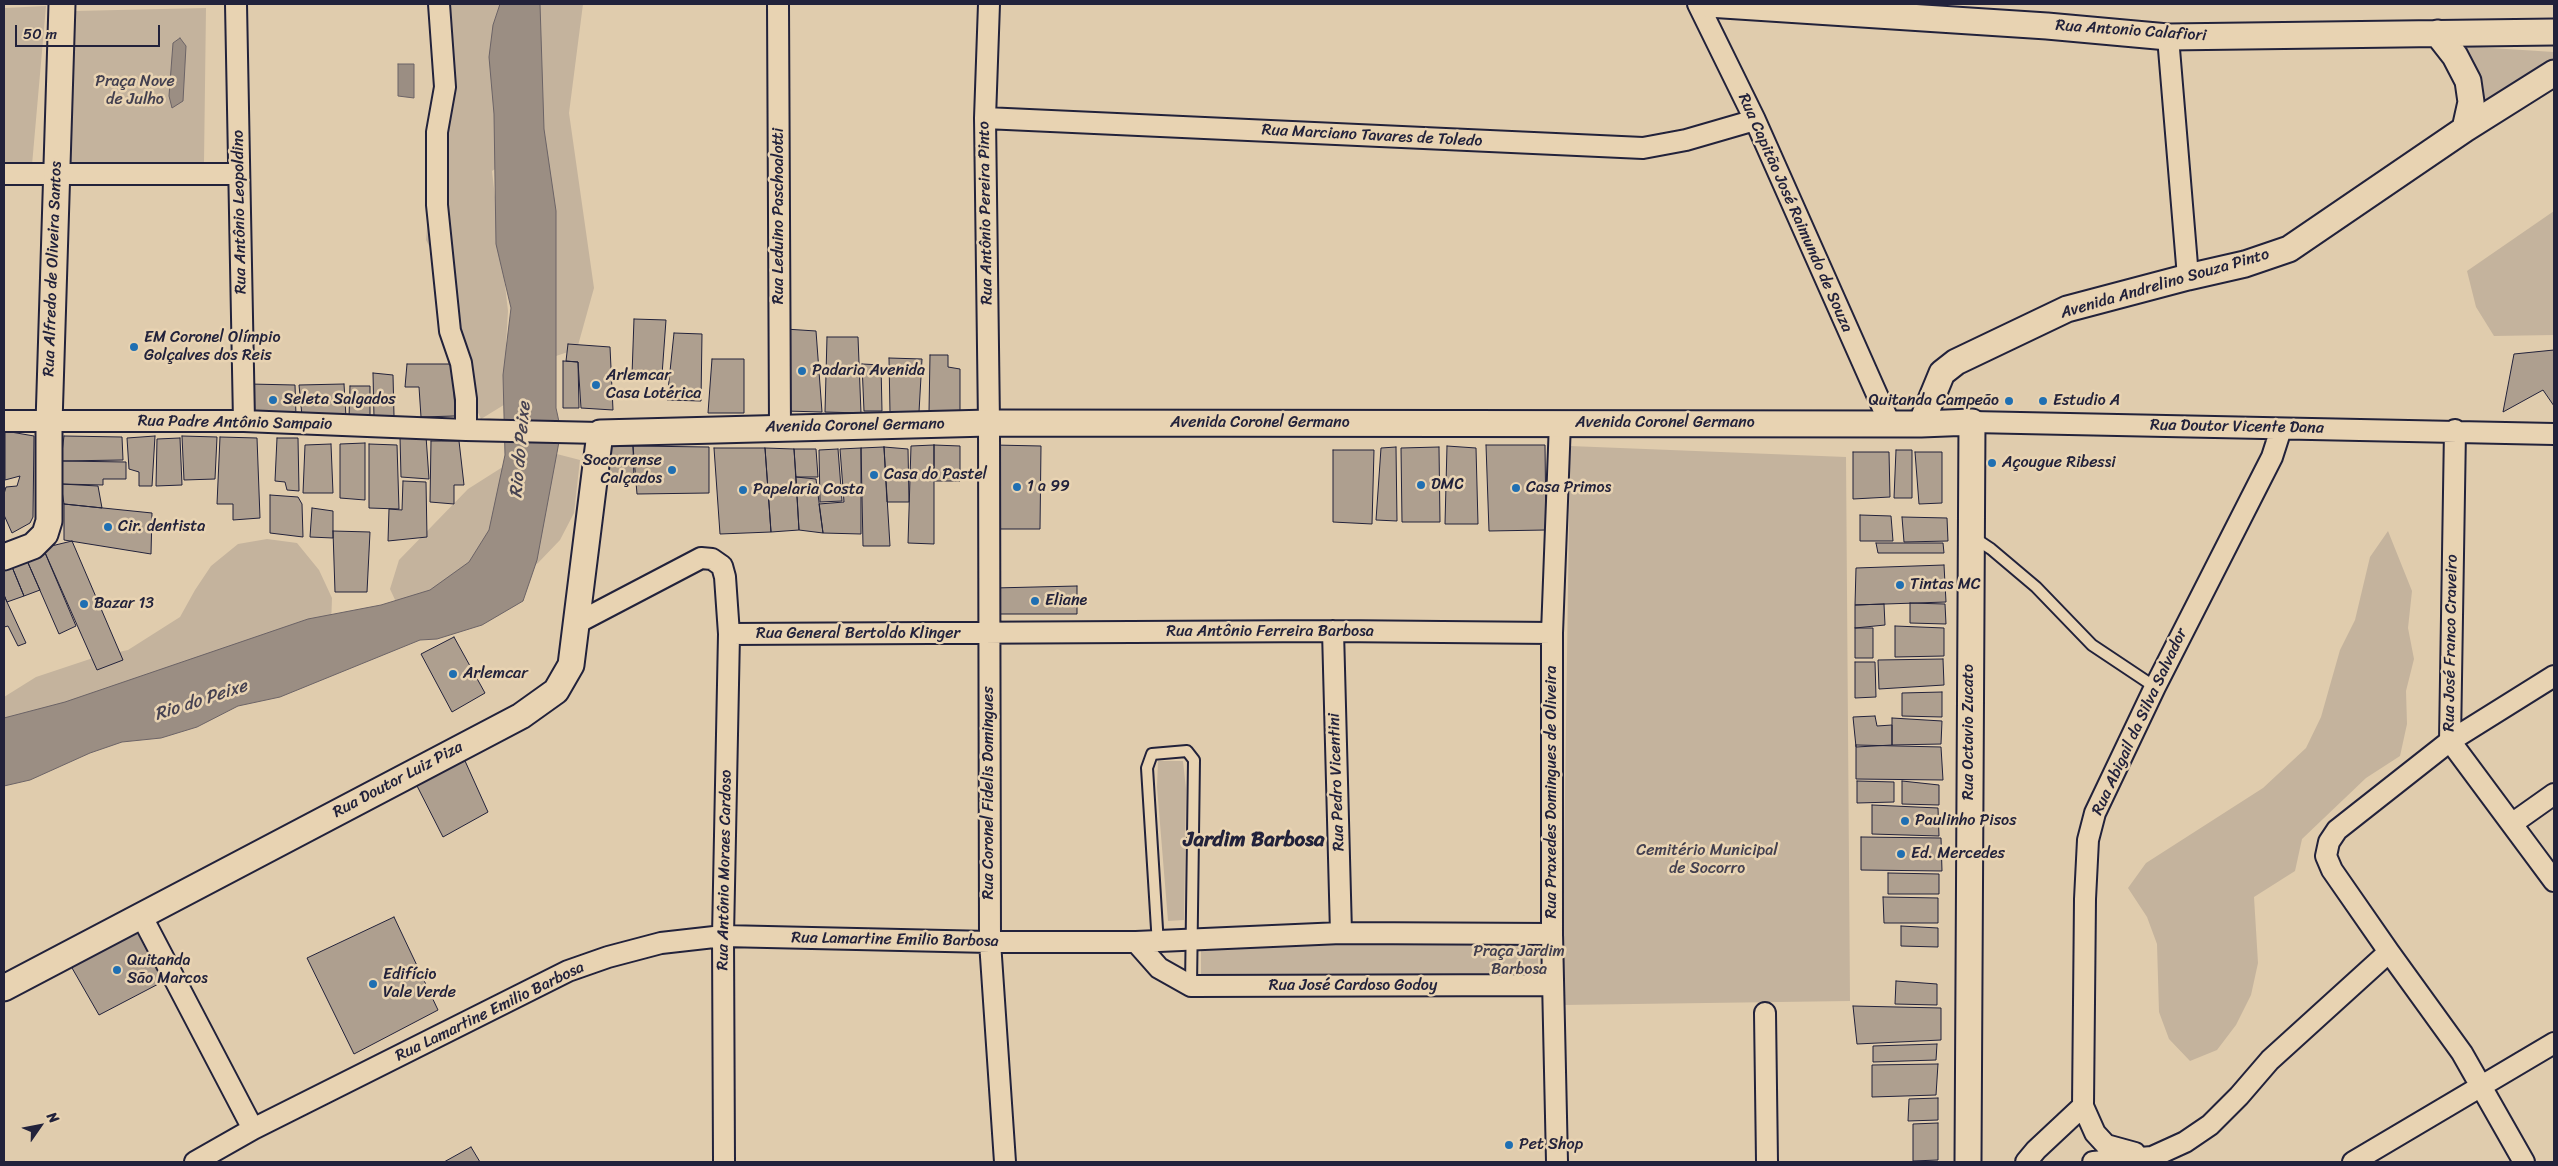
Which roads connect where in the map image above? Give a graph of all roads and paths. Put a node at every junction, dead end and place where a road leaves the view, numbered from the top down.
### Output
1 (62, 4) edge
2 (236, 4) edge
3 (439, 4) edge
4 (778, 4) edge
5 (989, 4) edge
6 (1698, 4) edge
7 (1708, 4) edge
8 (1782, 6) edge
9 (2554, 32) edge
10 (2437, 33) junction
11 (2168, 37) junction
12 (2554, 73) edge
13 (985, 118) junction
14 (1755, 120) junction
15 (2465, 129) junction
16 (4, 174) edge
17 (239, 174) junction
18 (55, 176) junction
19 (2188, 277) junction
20 (244, 421) junction
21 (4, 422) edge
22 (49, 422) junction
23 (1560, 422) junction
24 (1972, 422) junction
25 (989, 423) junction
26 (1890, 424) junction
27 (1921, 424) junction
28 (780, 428) junction
29 (2281, 429) junction
30 (471, 430) junction
31 (2456, 430) junction
32 (593, 432) junction
33 (2554, 434) edge
34 (1970, 536) junction
35 (4, 557) edge
36 (577, 623) junction
37 (1333, 631) junction
38 (1552, 633) junction
39 (729, 634) junction
40 (988, 634) junction
41 (2554, 676) edge
42 (2155, 687) junction
43 (2450, 740) junction
44 (2554, 794) edge
45 (2513, 823) junction
46 (2554, 881) edge
47 (141, 915) junction
48 (1341, 933) junction
49 (1552, 934) junction
50 (723, 936) junction
51 (1190, 938) junction
52 (1158, 939) junction
53 (990, 942) junction
54 (1136, 942) junction
55 (2389, 952) junction
56 (1159, 968) junction
57 (1552, 985) junction
58 (1191, 986) junction
59 (4, 988) edge
60 (1765, 1013) dead end
61 (2554, 1043) edge
62 (2483, 1087) junction
63 (2083, 1106) junction
64 (253, 1129) junction
65 (2152, 1156) junction
66 (195, 1162) edge
67 (724, 1162) edge
68 (1005, 1162) edge
69 (1557, 1162) edge
70 (1767, 1162) edge
71 (1968, 1162) edge
72 (2026, 1162) edge
73 (2093, 1162) edge
74 (2353, 1162) edge
75 (2524, 1162) edge

1 - 18 street, Rua Alfredo de Oliveira Santos
2 - 17 street, Rua Antônio Leopoldino
3 - 30 street
4 - 28 street, Rua Leduino Paschoalotti
5 - 13 street, Rua Antônio Pereira Pinto
6 - 14 street, Rua Capitão José Raimundo de Souza
7 - 8 street, Rua Antonio Calafiori
8 - 11 street, Rua Antonio Calafiori
9 - 10 street, Rua Antonio Calafiori
10 - 11 street, Rua Antonio Calafiori
10 - 15 street
11 - 19 street
12 - 15 street, Avenida Andrelino Souza Pinto
13 - 14 street, Rua Marciano Tavares de Toledo
13 - 25 street, Rua Antônio Pereira Pinto
14 - 26 street, Rua Capitão José Raimundo de Souza
15 - 19 street, Avenida Andrelino Souza Pinto
16 - 18 street
17 - 18 street
17 - 20 street, Rua Antônio Leopoldino
18 - 22 street, Rua Alfredo de Oliveira Santos
19 - 27 street, Avenida Andrelino Souza Pinto
20 - 22 street, Rua Padre Antônio Sampaio
20 - 30 street, Rua Padre Antônio Sampaio
21 - 22 street, Rua Padre Antônio Sampaio
22 - 35 street, Rua Alfredo de Oliveira Santos
23 - 25 street, Avenida Coronel Germano
23 - 26 street, Avenida Coronel Germano
23 - 38 street, Rua Praxedes Domingues de Oliveira
24 - 27 street, Rua Doutor Vicente Dana
24 - 29 street, Rua Doutor Vicente Dana
24 - 34 street, Rua Octavio Zucato
25 - 28 street, Avenida Coronel Germano
25 - 40 street, Rua Coronel Fidelis Domingues
26 - 27 street, Avenida Coronel Germano
28 - 32 street, Avenida Coronel Germano
29 - 31 street, Rua Doutor Vicente Dana
29 - 42 street, Rua Abigail da Silva Salvador
30 - 32 street, Rua Padre Antônio Sampaio
31 - 33 street, Rua Doutor Vicente Dana
31 - 43 street, Rua José Franco Craveiro
32 - 36 street, Rua Doutor Luiz Piza
34 - 42 lane
34 - 71 street, Rua Octavio Zucato
36 - 39 street, Rua Antônio Moraes Cardoso
36 - 47 street, Rua Doutor Luiz Piza
37 - 38 street, Rua Antônio Ferreira Barbosa
37 - 40 street, Rua Antônio Ferreira Barbosa
37 - 48 street, Rua Pedro Vicentini
38 - 49 street, Rua Praxedes Domingues de Oliveira
39 - 40 street, Rua General Bertoldo Klinger
39 - 50 street, Rua Antônio Moraes Cardoso
40 - 53 street, Rua Coronel Fidelis Domingues
41 - 43 street
42 - 63 street, Rua Abigail da Silva Salvador
43 - 45 street, Rua José Franco Craveiro
43 - 55 street
44 - 45 street
45 - 46 street, Rua José Franco Craveiro
47 - 59 street, Rua Doutor Luiz Piza
47 - 64 street
48 - 49 street
48 - 51 street
49 - 57 street, Rua Praxedes Domingues de Oliveira
50 - 53 street, Rua Lamartine Emilio Barbosa
50 - 64 street, Rua Lamartine Emilio Barbosa
50 - 67 street, Rua Antônio Moraes Cardoso
51 - 52 street
51 - 52 lane
51 - 58 lane
52 - 54 street, Rua Lamartine Emilio Barbosa
52 - 56 lane
53 - 54 street, Rua Lamartine Emilio Barbosa
53 - 68 street, Rua Coronel Fidelis Domingues
54 - 56 street, Rua José Cardoso Godoy
55 - 62 street
55 - 65 street
56 - 58 street, Rua José Cardoso Godoy
57 - 58 street, Rua José Cardoso Godoy
57 - 69 street, Rua Praxedes Domingues de Oliveira
60 - 70 street
61 - 62 street
62 - 74 street
62 - 75 street
63 - 65 street
63 - 72 street
64 - 66 street, Rua Lamartine Emilio Barbosa
65 - 73 street

